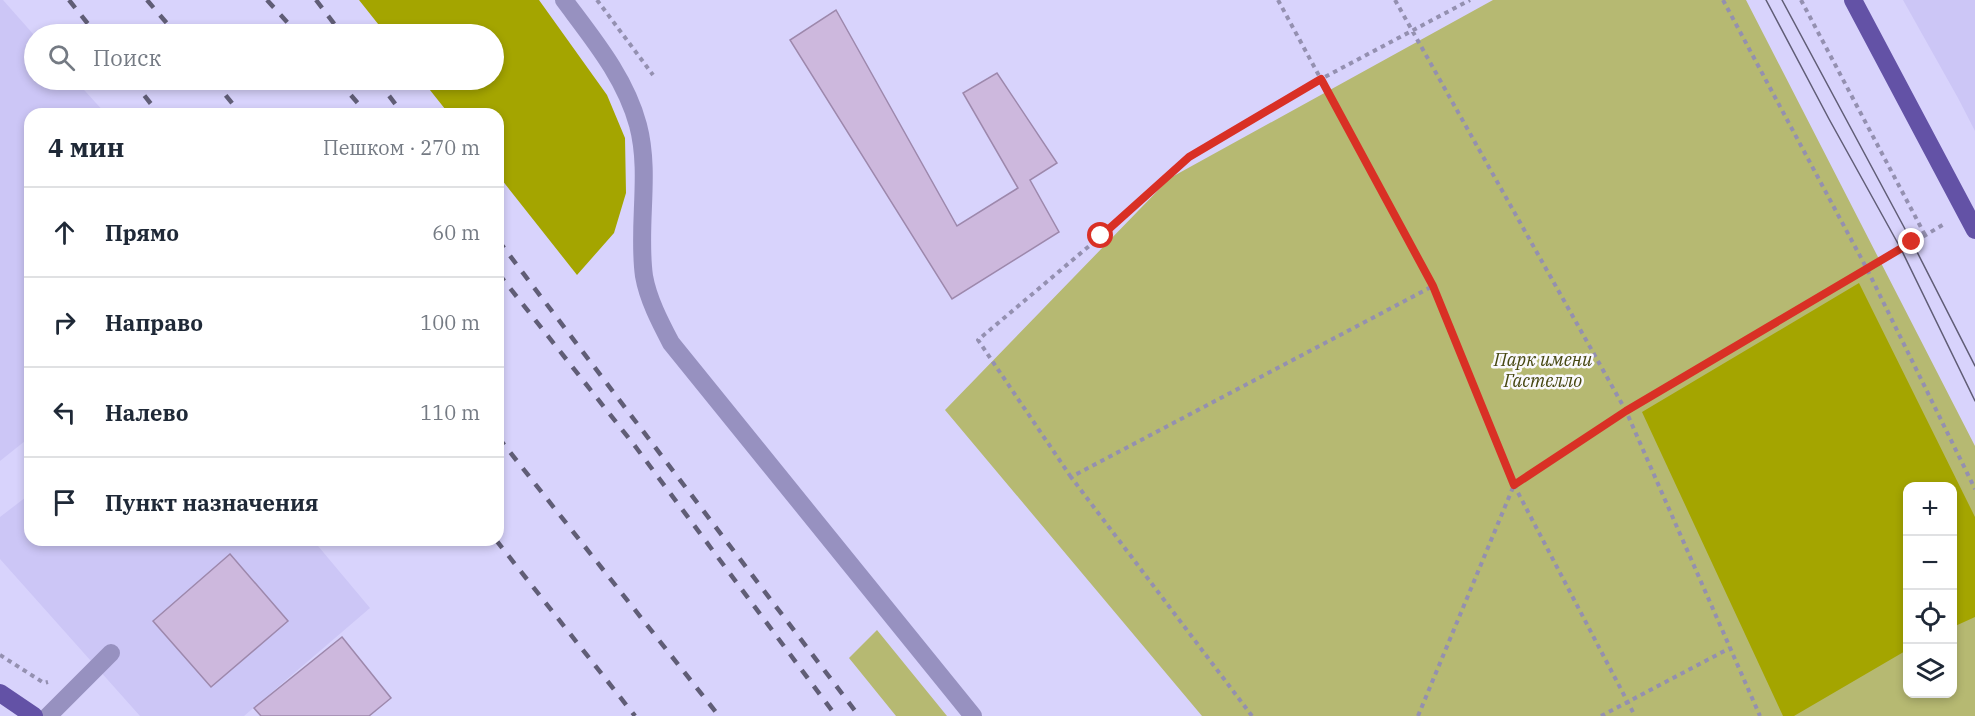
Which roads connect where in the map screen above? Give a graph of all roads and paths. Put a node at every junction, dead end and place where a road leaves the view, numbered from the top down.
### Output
1 (564, 0) edge
2 (597, 0) edge
3 (1278, 0) edge
4 (1395, 0) edge
5 (1470, 0) edge
6 (1724, 0) edge
7 (1801, 0) edge
8 (1853, 0) edge
9 (1412, 31) junction
10 (653, 75) dead end
11 (1321, 79) junction
12 (1965, 212) junction
13 (1975, 230) edge
14 (1925, 235) junction
15 (1867, 269) junction
16 (1433, 286) junction
17 (1626, 411) junction
18 (1071, 477) junction
19 (1514, 485) junction
20 (1975, 489) edge
21 (1730, 648) junction
22 (111, 653) dead end
23 (0, 693) edge
24 (1626, 702) junction
25 (34, 716) edge
26 (48, 716) edge
27 (973, 716) edge
28 (1252, 716) edge
29 (1418, 716) edge
30 (1601, 716) edge
31 (1635, 716) edge
32 (1760, 716) edge

1 - 27 street
2 - 10 path
3 - 11 path
4 - 9 path
5 - 9 path
6 - 15 path
7 - 14 path
8 - 12 main road
9 - 11 path
9 - 17 path
11 - 16 path
11 - 18 path
12 - 13 main road
12 - 14 path
14 - 15 path
15 - 17 path
15 - 20 path
16 - 18 path
16 - 19 path
17 - 19 path
17 - 21 path
18 - 28 path
19 - 24 path
19 - 29 path
21 - 24 path
21 - 32 path
22 - 26 street
23 - 25 main road
24 - 30 path
24 - 31 path

